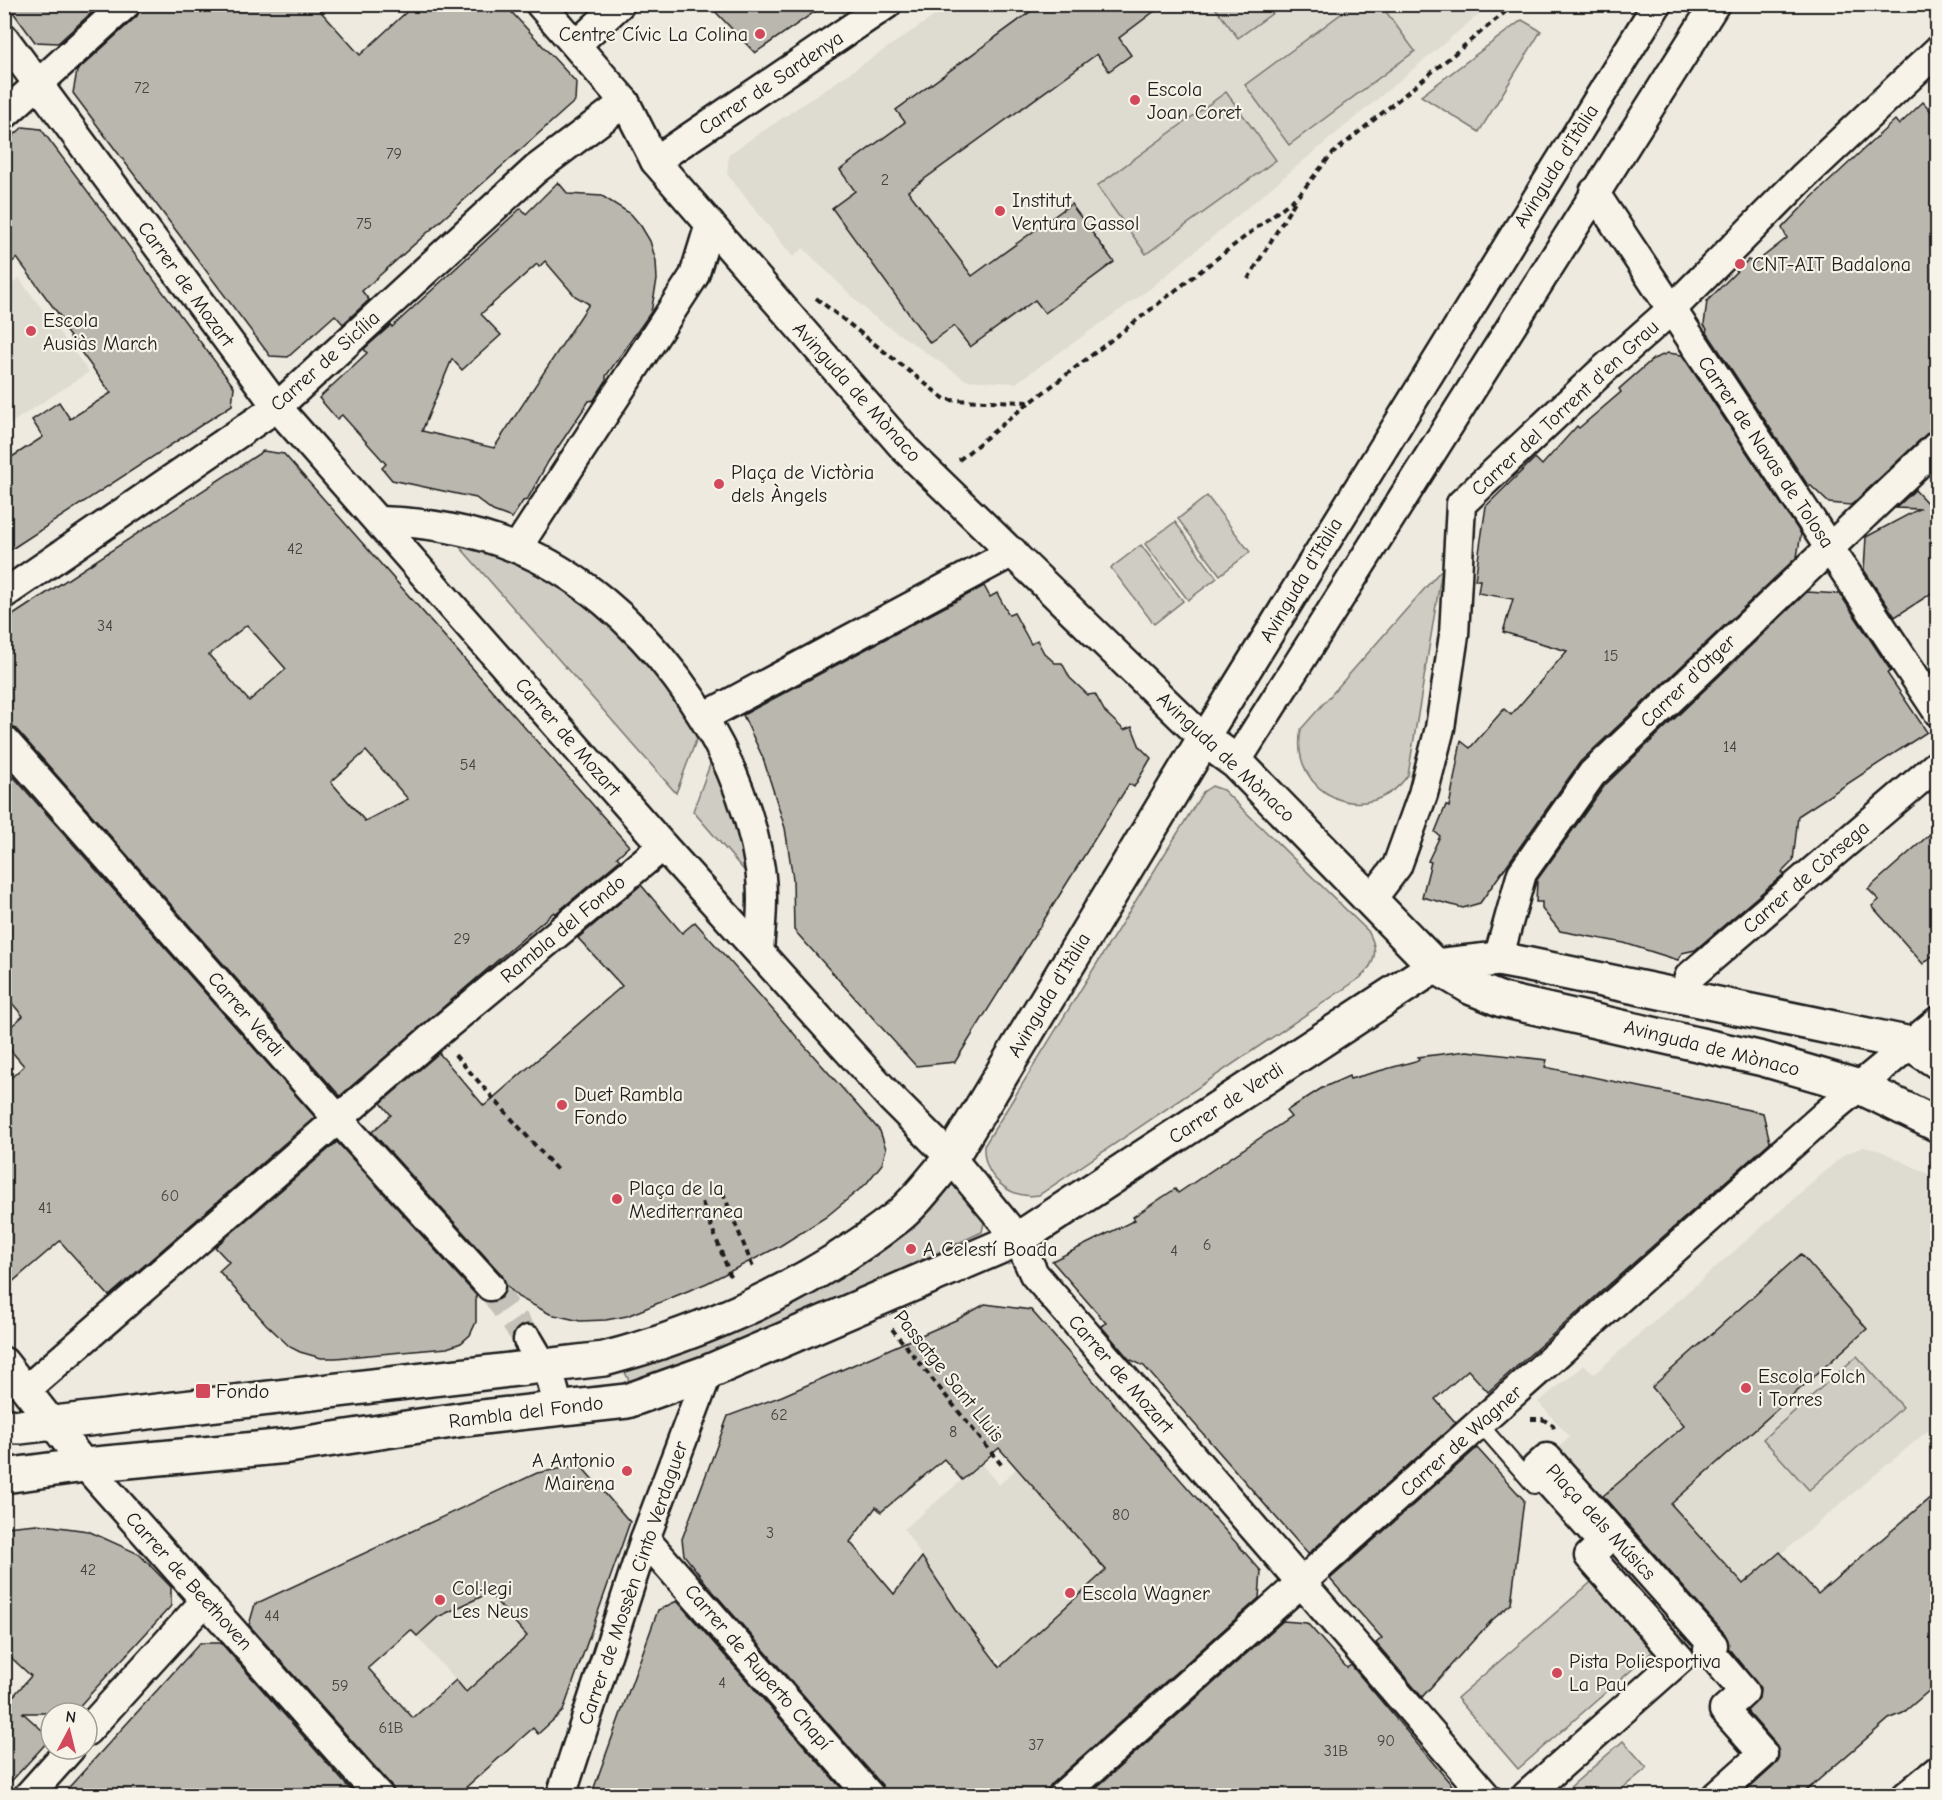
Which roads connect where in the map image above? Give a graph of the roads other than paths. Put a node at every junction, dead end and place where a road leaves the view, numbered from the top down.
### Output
1 (126, 4) edge
2 (540, 4) edge
3 (620, 4) edge
4 (887, 4) edge
5 (1657, 4) edge
6 (1714, 4) edge
7 (4, 39) edge
8 (577, 44) junction
9 (1938, 50) edge
10 (40, 83) junction
11 (625, 102) junction
12 (4, 115) edge
13 (655, 161) junction
14 (1594, 192) junction
15 (710, 224) junction
16 (1671, 310) junction
17 (277, 407) junction
18 (1938, 444) edge
19 (379, 521) junction
20 (1830, 545) junction
21 (517, 548) junction
22 (1013, 552) junction
23 (4, 594) edge
24 (1938, 712) edge
25 (704, 717) junction
26 (1204, 739) junction
27 (4, 740) edge
28 (1236, 762) junction
29 (1938, 764) edge
30 (663, 846) junction
31 (1372, 899) junction
32 (759, 951) junction
33 (1498, 959) junction
34 (1435, 966) junction
35 (1684, 996) junction
36 (1563, 1012) junction
37 (1938, 1021) edge
38 (1924, 1053) edge
39 (1860, 1087) junction
40 (339, 1119) junction
41 (1938, 1125) edge
42 (951, 1158) junction
43 (1018, 1239) junction
44 (490, 1286) tunnel mouth
45 (528, 1340) tunnel mouth
46 (4, 1362) edge
47 (546, 1368) junction
48 (708, 1372) junction
49 (27, 1389) junction
50 (558, 1409) junction
51 (53, 1424) junction
52 (1480, 1424) junction
53 (4, 1426) edge
54 (85, 1465) junction
55 (4, 1476) edge
56 (645, 1539) junction
57 (1588, 1546) dead end
58 (1301, 1583) junction
59 (206, 1600) junction
60 (99, 1718) edge
61 (59, 1761) edge
62 (1938, 1770) edge
63 (28, 1796) edge
64 (379, 1796) edge
65 (561, 1796) edge
66 (870, 1796) edge
67 (1062, 1796) edge
68 (1486, 1796) edge
69 (1526, 1796) edge
70 (1716, 1796) edge
71 (1906, 1796) edge

1 - 10 street
2 - 8 street, Avinguda de Mònaco
3 - 8 street
4 - 13 street, Carrer de Sardenya
5 - 26 street, Avinguda d'Itàlia
6 - 14 street, Avinguda d'Itàlia
7 - 10 street, Carrer de Mozart
8 - 11 street, Avinguda de Mònaco
9 - 16 street, Carrer del Torrent d'en Grau
10 - 12 street
10 - 17 street, Carrer de Mozart
11 - 13 street, Avinguda de Mònaco
11 - 17 street, Carrer de Sicília
13 - 15 street, Avinguda de Mònaco
14 - 16 street, Carrer de Navas de Tolosa
14 - 28 street, Avinguda d'Itàlia
15 - 21 street
15 - 22 street, Avinguda de Mònaco
16 - 20 street, Carrer de Navas de Tolosa
16 - 31 street, Carrer del Torrent d'en Grau
17 - 19 street, Carrer de Mozart
17 - 23 street, Carrer de Sicília
18 - 20 street, Carrer d'Otger
19 - 21 street
19 - 30 street, Carrer de Mozart
20 - 24 street, Carrer de Navas de Tolosa
20 - 33 street, Carrer d'Otger
21 - 25 street
22 - 25 street
22 - 26 street, Avinguda de Mònaco
25 - 32 street
26 - 28 street, Avinguda de Mònaco
26 - 42 street, Avinguda d'Itàlia
27 - 40 street, Carrer Verdi
28 - 31 street, Avinguda de Mònaco
29 - 35 street, Carrer de Còrsega
30 - 32 street, Carrer de Mozart
30 - 40 street, Rambla del Fondo
31 - 34 street, Avinguda de Mònaco
32 - 42 street, Carrer de Mozart
33 - 34 street
33 - 35 street
34 - 36 street, Avinguda de Mònaco
34 - 43 street, Carrer de Verdi
35 - 36 street, Avinguda de Mònaco
35 - 38 street
36 - 39 street, Avinguda de Mònaco
37 - 38 street, Carrer de Wagner
38 - 39 street, Carrer de Wagner
39 - 41 street, Avinguda de Mònaco
39 - 52 street, Carrer de Wagner
40 - 44 street, Carrer Verdi
40 - 49 street, Rambla del Fondo
42 - 43 street, Carrer de Mozart
42 - 47 street
43 - 48 street, Rambla del Fondo
43 - 58 street, Carrer de Mozart
45 - 47 street
46 - 49 street, Carrer de Beethoven
47 - 50 street
47 - 51 street
48 - 50 street, Rambla del Fondo
48 - 56 street, Carrer de Mossèn Cinto Verdaguer
49 - 51 street, Carrer de Beethoven
50 - 54 street, Rambla del Fondo
51 - 53 street
51 - 54 street, Carrer de Beethoven
52 - 57 lane
52 - 58 street, Carrer de Wagner
54 - 55 street, Rambla del Fondo
54 - 59 street, Carrer de Beethoven
56 - 65 street, Carrer de Mossèn Cinto Verdaguer
56 - 66 street, Carrer de Ruperto Chapí
58 - 67 street, Carrer de Wagner
58 - 68 street, Carrer de Mozart
59 - 60 street
59 - 64 street, Carrer de Beethoven
61 - 63 street
62 - 71 street
69 - 70 street, Plaça dels Músics

